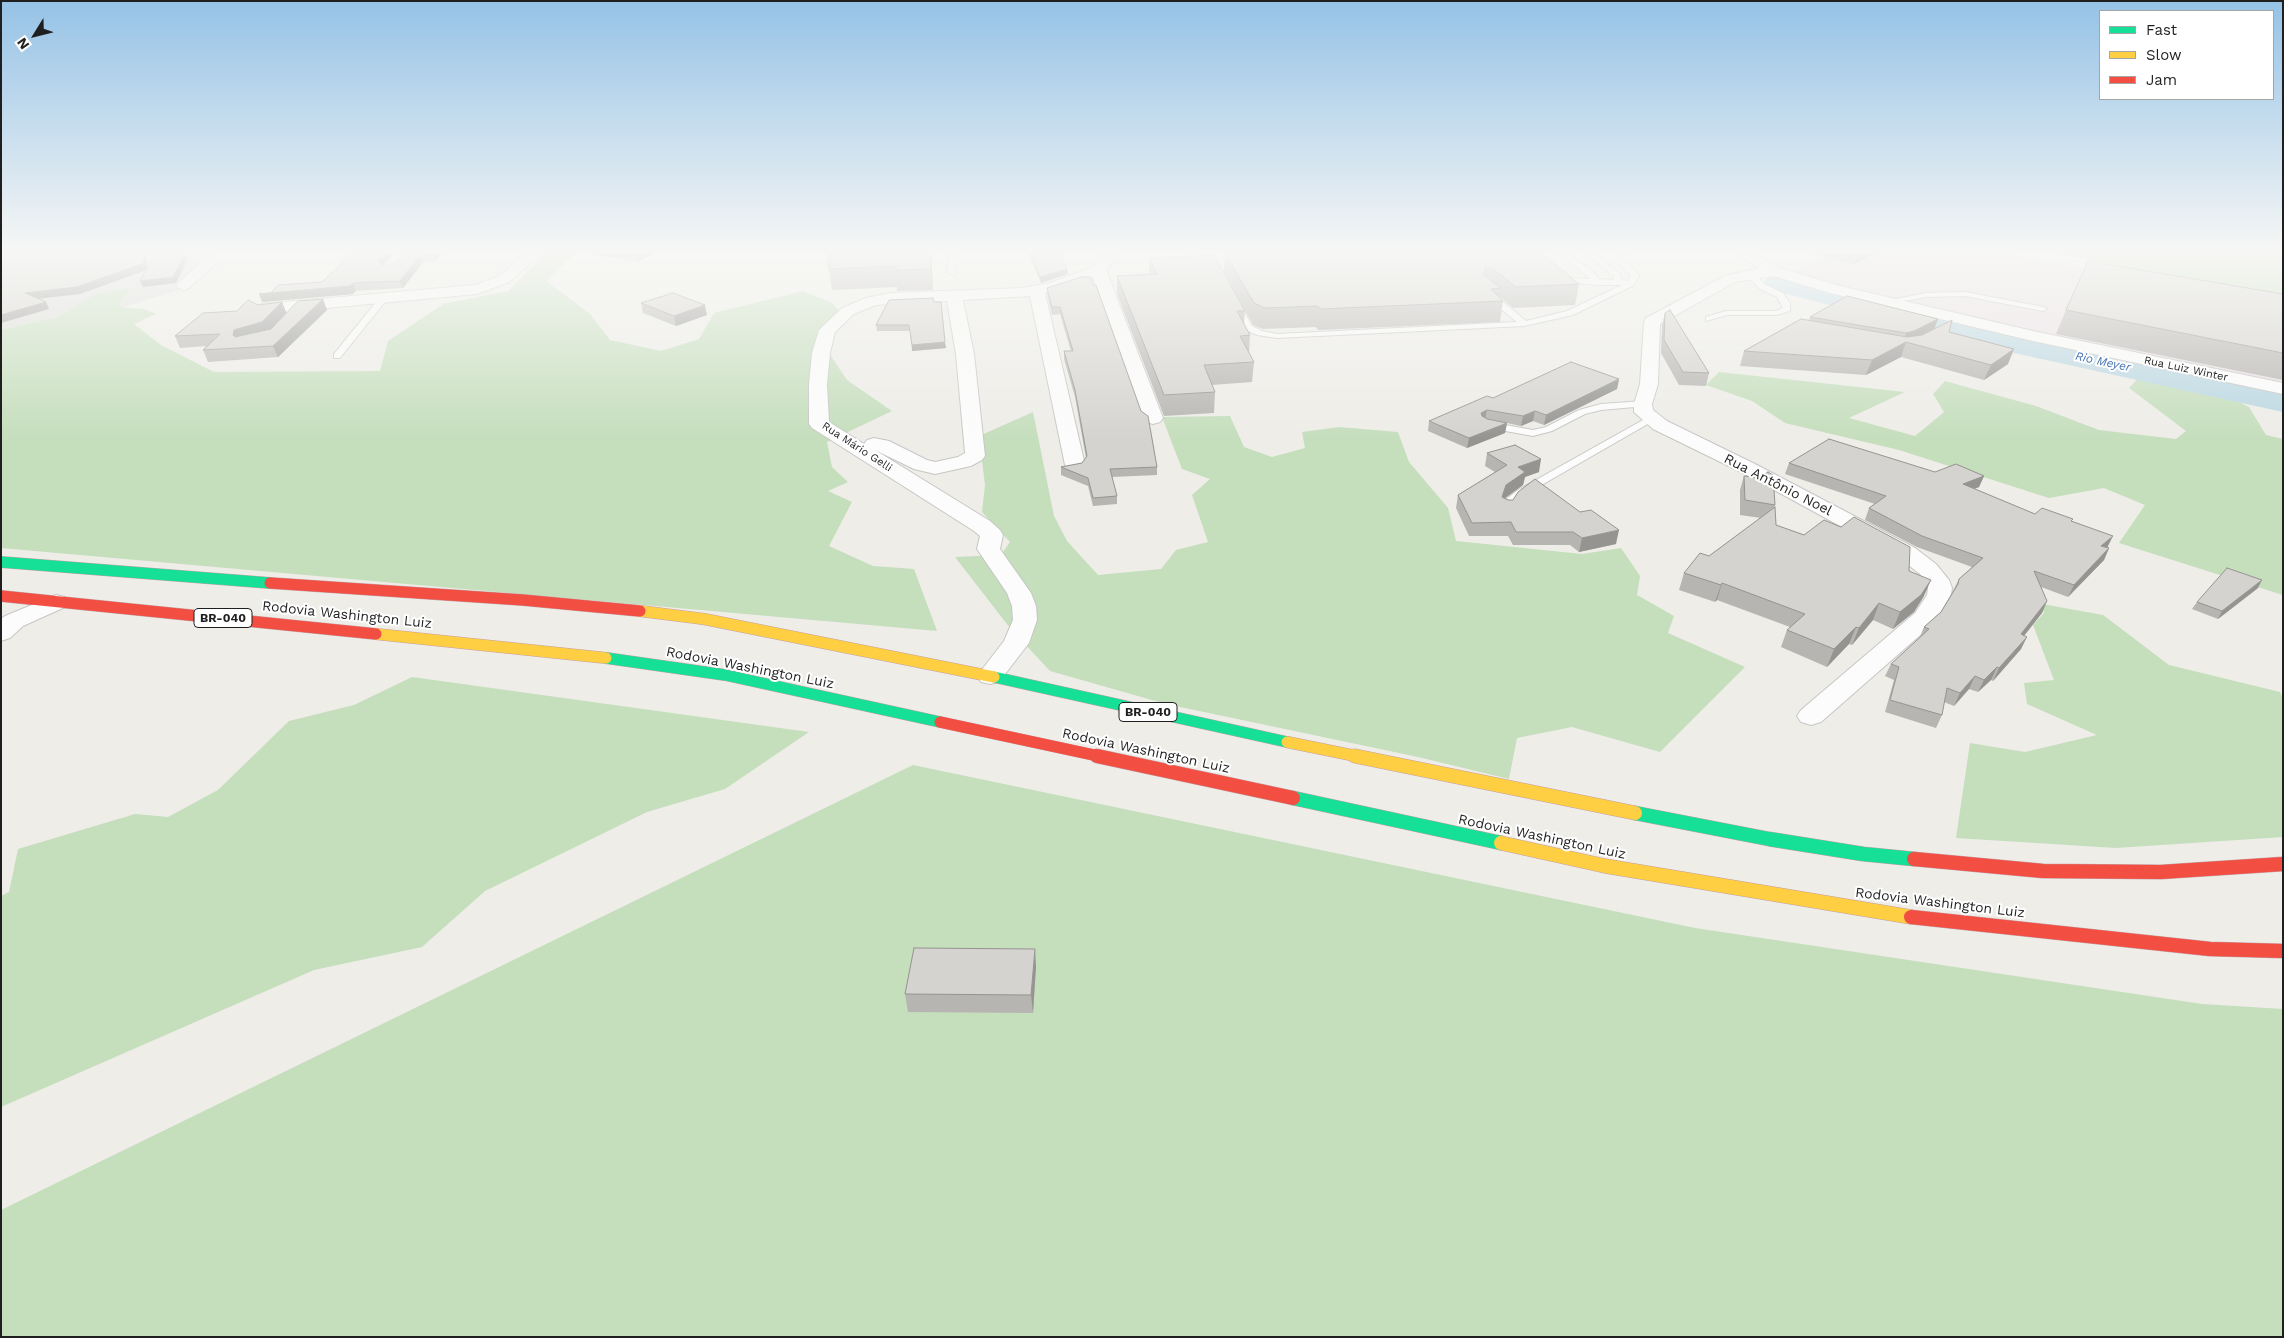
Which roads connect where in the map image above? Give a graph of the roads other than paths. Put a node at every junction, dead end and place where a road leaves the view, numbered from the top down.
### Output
1 (370, 315) edge
2 (843, 315) edge
3 (958, 315) edge
4 (1042, 315) edge
5 (1115, 315) edge
6 (1242, 315) edge
7 (1514, 315) edge
8 (1560, 315) edge
9 (1664, 315) edge
10 (1719, 315) edge
11 (1932, 315) edge
12 (1709, 319) dead end
13 (1524, 324) junction
14 (337, 356) dead end
15 (2283, 389) edge
16 (1647, 412) junction
17 (1153, 418) dead end
18 (1486, 424) edge
19 (860, 450) junction
20 (1075, 465) edge
21 (1506, 509) edge
22 (1, 562) edge
23 (1, 596) edge
24 (56, 602) junction
25 (5, 625) edge
26 (990, 676) junction
27 (1811, 716) dead end
28 (2283, 864) edge
29 (2283, 951) edge

1 - 14 lane
2 - 19 street, Rua Mário Gelli
3 - 19 street
4 - 20 street
5 - 17 street
6 - 13 lane
7 - 13 lane
8 - 13 lane
9 - 16 street
10 - 12 lane
11 - 15 street, Rua Luiz Winter
16 - 18 lane
16 - 21 lane
16 - 27 street, Rua Antônio Noel
19 - 26 street, Rua Mário Gelli
22 - 26 highway, Rodovia Washington Luiz / BR-040
23 - 24 highway, Rodovia Washington Luiz / BR-040
24 - 25 street
24 - 29 highway, Rodovia Washington Luiz / BR-040
26 - 28 highway, Rodovia Washington Luiz / BR-040

